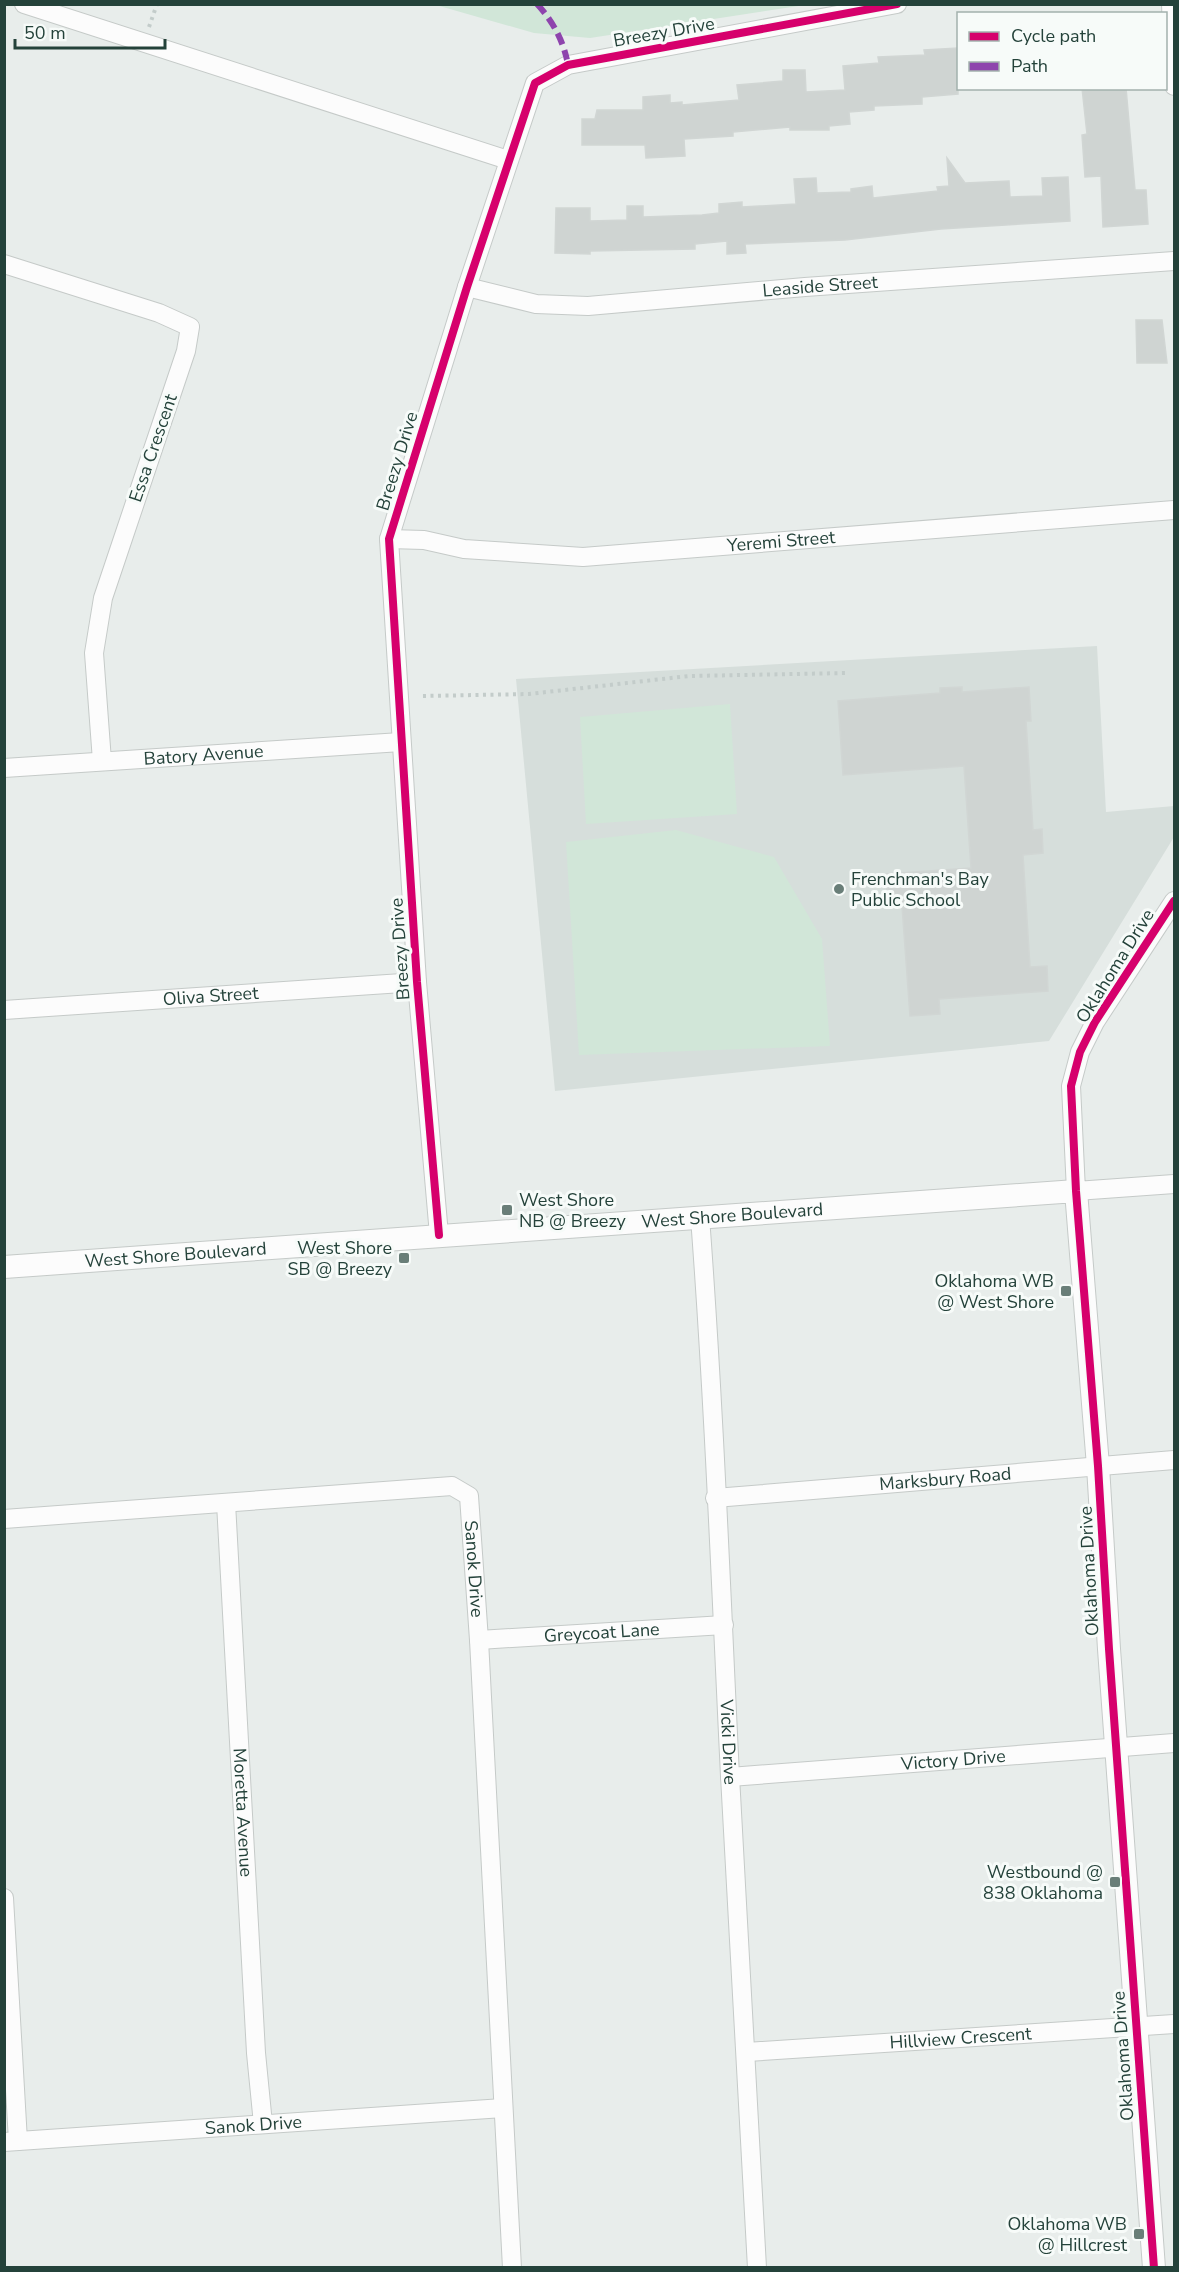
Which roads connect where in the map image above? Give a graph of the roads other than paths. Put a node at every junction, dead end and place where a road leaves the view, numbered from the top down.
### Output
1 (24, 4) edge
2 (897, 4) edge
3 (1171, 4) edge
4 (1174, 86) edge
5 (508, 160) junction
6 (1174, 261) edge
7 (4, 264) edge
8 (467, 287) junction
9 (1174, 510) edge
10 (389, 539) junction
11 (401, 742) junction
12 (102, 761) junction
13 (4, 768) edge
14 (1174, 901) edge
15 (417, 982) junction
16 (4, 1010) edge
17 (1174, 1184) edge
18 (1076, 1191) junction
19 (700, 1217) junction
20 (439, 1235) junction
21 (4, 1267) edge
22 (1174, 1461) edge
23 (1098, 1466) junction
24 (715, 1498) junction
25 (226, 1503) junction
26 (4, 1519) edge
27 (724, 1625) junction
28 (479, 1640) junction
29 (1174, 1743) edge
30 (1117, 1749) junction
31 (730, 1777) junction
32 (4, 1898) edge
33 (1174, 2024) edge
34 (1136, 2026) junction
35 (747, 2052) junction
36 (503, 2108) junction
37 (262, 2124) junction
38 (11, 2142) edge
39 (512, 2268) edge
40 (757, 2268) edge
41 (1154, 2268) edge

1 - 5 street
2 - 5 street, Breezy Drive
3 - 4 street
5 - 8 street, Breezy Drive
6 - 8 street, Leaside Street
7 - 12 street, Essa Crescent
8 - 10 street, Breezy Drive
9 - 10 street, Yeremi Street
10 - 11 street, Breezy Drive
11 - 12 street, Batory Avenue
11 - 15 street, Breezy Drive
12 - 13 street, Batory Avenue
14 - 18 street, Oklahoma Drive
15 - 16 street, Oliva Street
15 - 20 street, Breezy Drive
17 - 18 street, West Shore Boulevard
18 - 19 street, West Shore Boulevard
18 - 23 street, Oklahoma Drive
19 - 20 street, West Shore Boulevard
19 - 24 street, Vicki Drive
20 - 21 street, West Shore Boulevard
22 - 23 street, Marksbury Road
23 - 24 street, Marksbury Road
23 - 30 street, Oklahoma Drive
24 - 27 street, Vicki Drive
25 - 26 street, Sanok Drive
25 - 28 street, Sanok Drive
25 - 37 street, Moretta Avenue
27 - 28 street, Greycoat Lane
27 - 31 street, Vicki Drive
28 - 36 street, Sanok Drive
29 - 30 street, Victory Drive
30 - 31 street, Victory Drive
30 - 34 street, Oklahoma Drive
31 - 35 street, Vicki Drive
32 - 38 street
33 - 34 street, Hillview Crescent
34 - 35 street, Hillview Crescent
34 - 41 street, Oklahoma Drive
35 - 40 street, Vicki Drive
36 - 37 street, Sanok Drive
36 - 39 street, Sanok Drive
37 - 38 street, Sanok Drive

